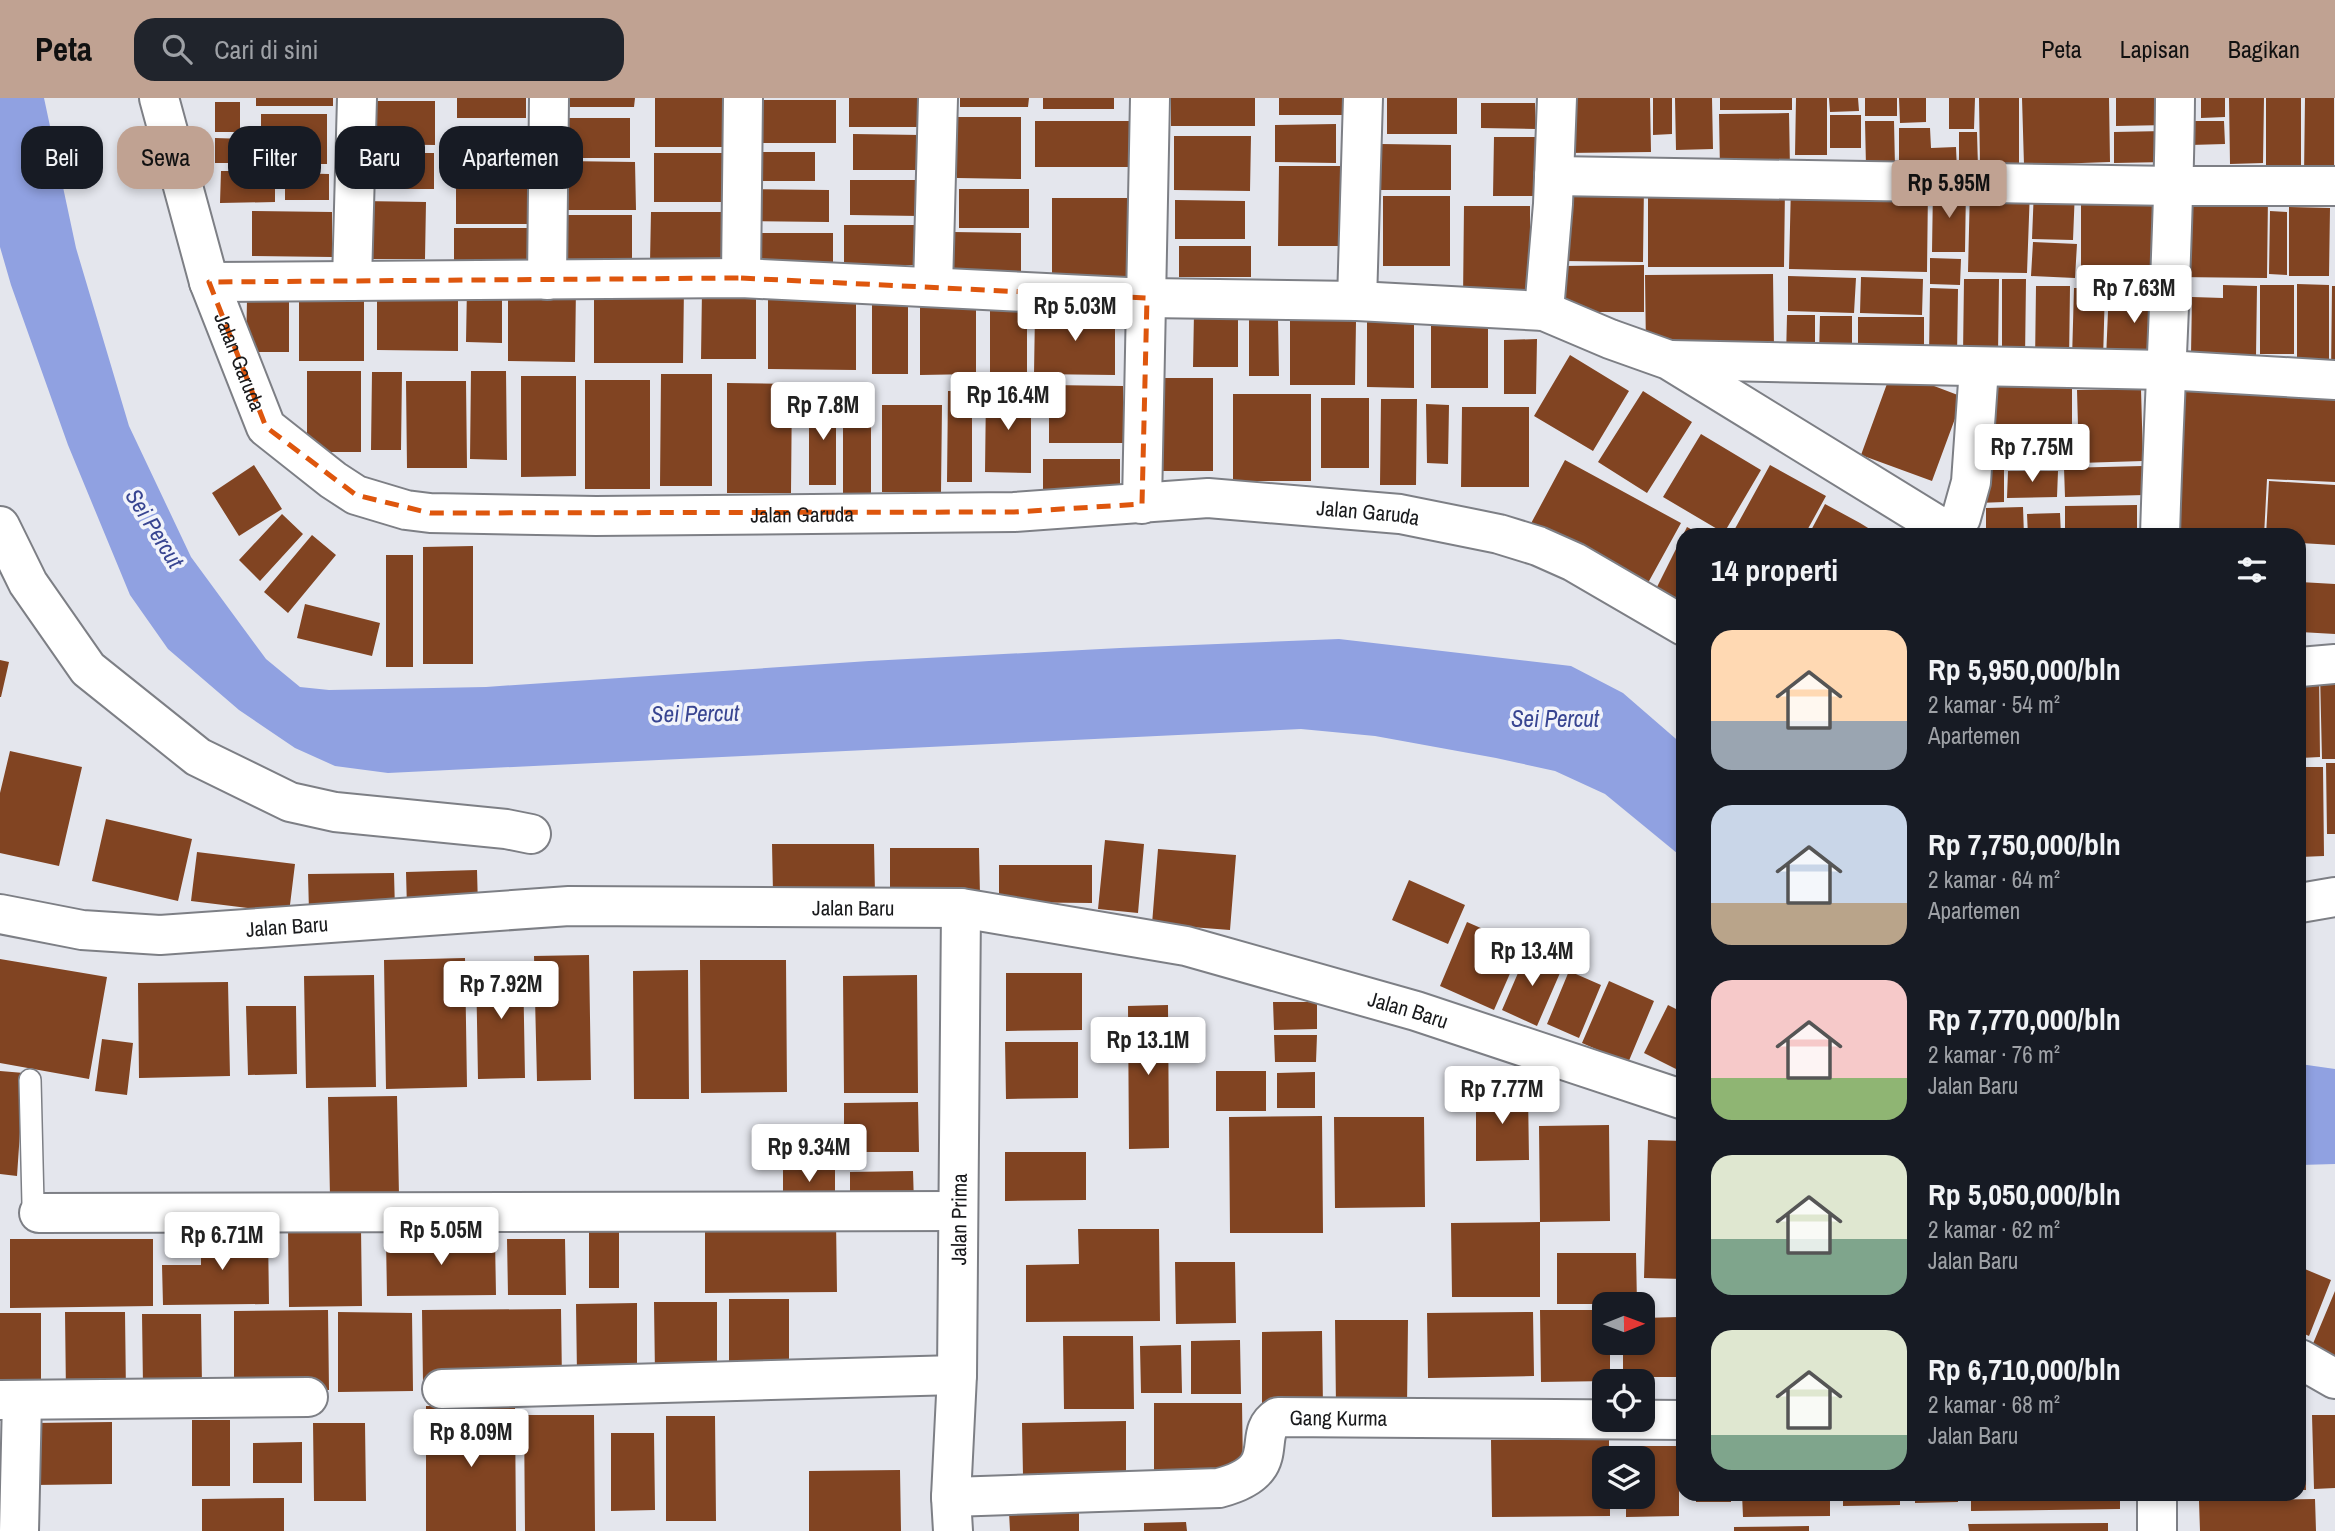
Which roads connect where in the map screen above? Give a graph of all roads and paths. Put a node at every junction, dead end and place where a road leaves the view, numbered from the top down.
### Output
1 (159, 98) edge
2 (357, 98) edge
3 (549, 98) edge
4 (743, 98) edge
5 (938, 98) edge
6 (1150, 98) edge
7 (1363, 98) edge
8 (1557, 98) edge
9 (2175, 98) edge
10 (1554, 176) junction
11 (2174, 186) junction
12 (2335, 186) edge
13 (741, 278) junction
14 (547, 280) junction
15 (352, 281) junction
16 (209, 282) junction
17 (933, 287) junction
18 (1147, 298) junction
19 (1357, 302) junction
20 (1544, 311) junction
21 (1669, 360) junction
22 (1979, 368) junction
23 (2165, 370) junction
24 (2335, 380) edge
25 (1142, 504) junction
26 (0, 526) edge
27 (1943, 528) edge
28 (1953, 528) edge
29 (2161, 528) edge
30 (1676, 621) edge
31 (2335, 664) edge
32 (2306, 666) edge
33 (531, 834) dead end
34 (2335, 897) edge
35 (2306, 902) edge
36 (961, 908) junction
37 (0, 914) edge
38 (30, 1080) dead end
39 (1676, 1097) edge
40 (958, 1211) junction
41 (39, 1213) joint
42 (2306, 1362) edge
43 (957, 1375) junction
44 (2335, 1379) edge
45 (442, 1389) dead end
46 (308, 1396) dead end
47 (11, 1400) edge
48 (1676, 1420) edge
49 (2157, 1501) edge
50 (952, 1514) edge
51 (19, 1531) edge
52 (2157, 1531) edge

1 - 16 street, Jalan Garuda
2 - 15 street
3 - 14 street
4 - 13 street
5 - 17 street
6 - 18 street
7 - 19 street
8 - 10 street
9 - 11 street
10 - 11 street
10 - 20 street
11 - 12 street
11 - 23 street
13 - 14 street
13 - 17 street
14 - 15 street
15 - 16 street
16 - 25 street, Jalan Garuda
17 - 18 street
18 - 19 street
18 - 25 street
19 - 20 street
20 - 21 street
21 - 22 street
21 - 27 street
22 - 23 street
22 - 28 street
23 - 24 street
23 - 29 street
25 - 30 street, Jalan Garuda
26 - 33 street
31 - 32 street
34 - 35 street
36 - 37 street, Jalan Baru
36 - 39 street, Jalan Baru
36 - 40 street, Jalan Prima
38 - 41 lane
40 - 41 street
40 - 43 street, Jalan Prima
42 - 44 street
43 - 45 street
43 - 50 street, Jalan Prima
46 - 47 street
47 - 51 street
48 - 50 street, Gang Kurma
49 - 52 street

